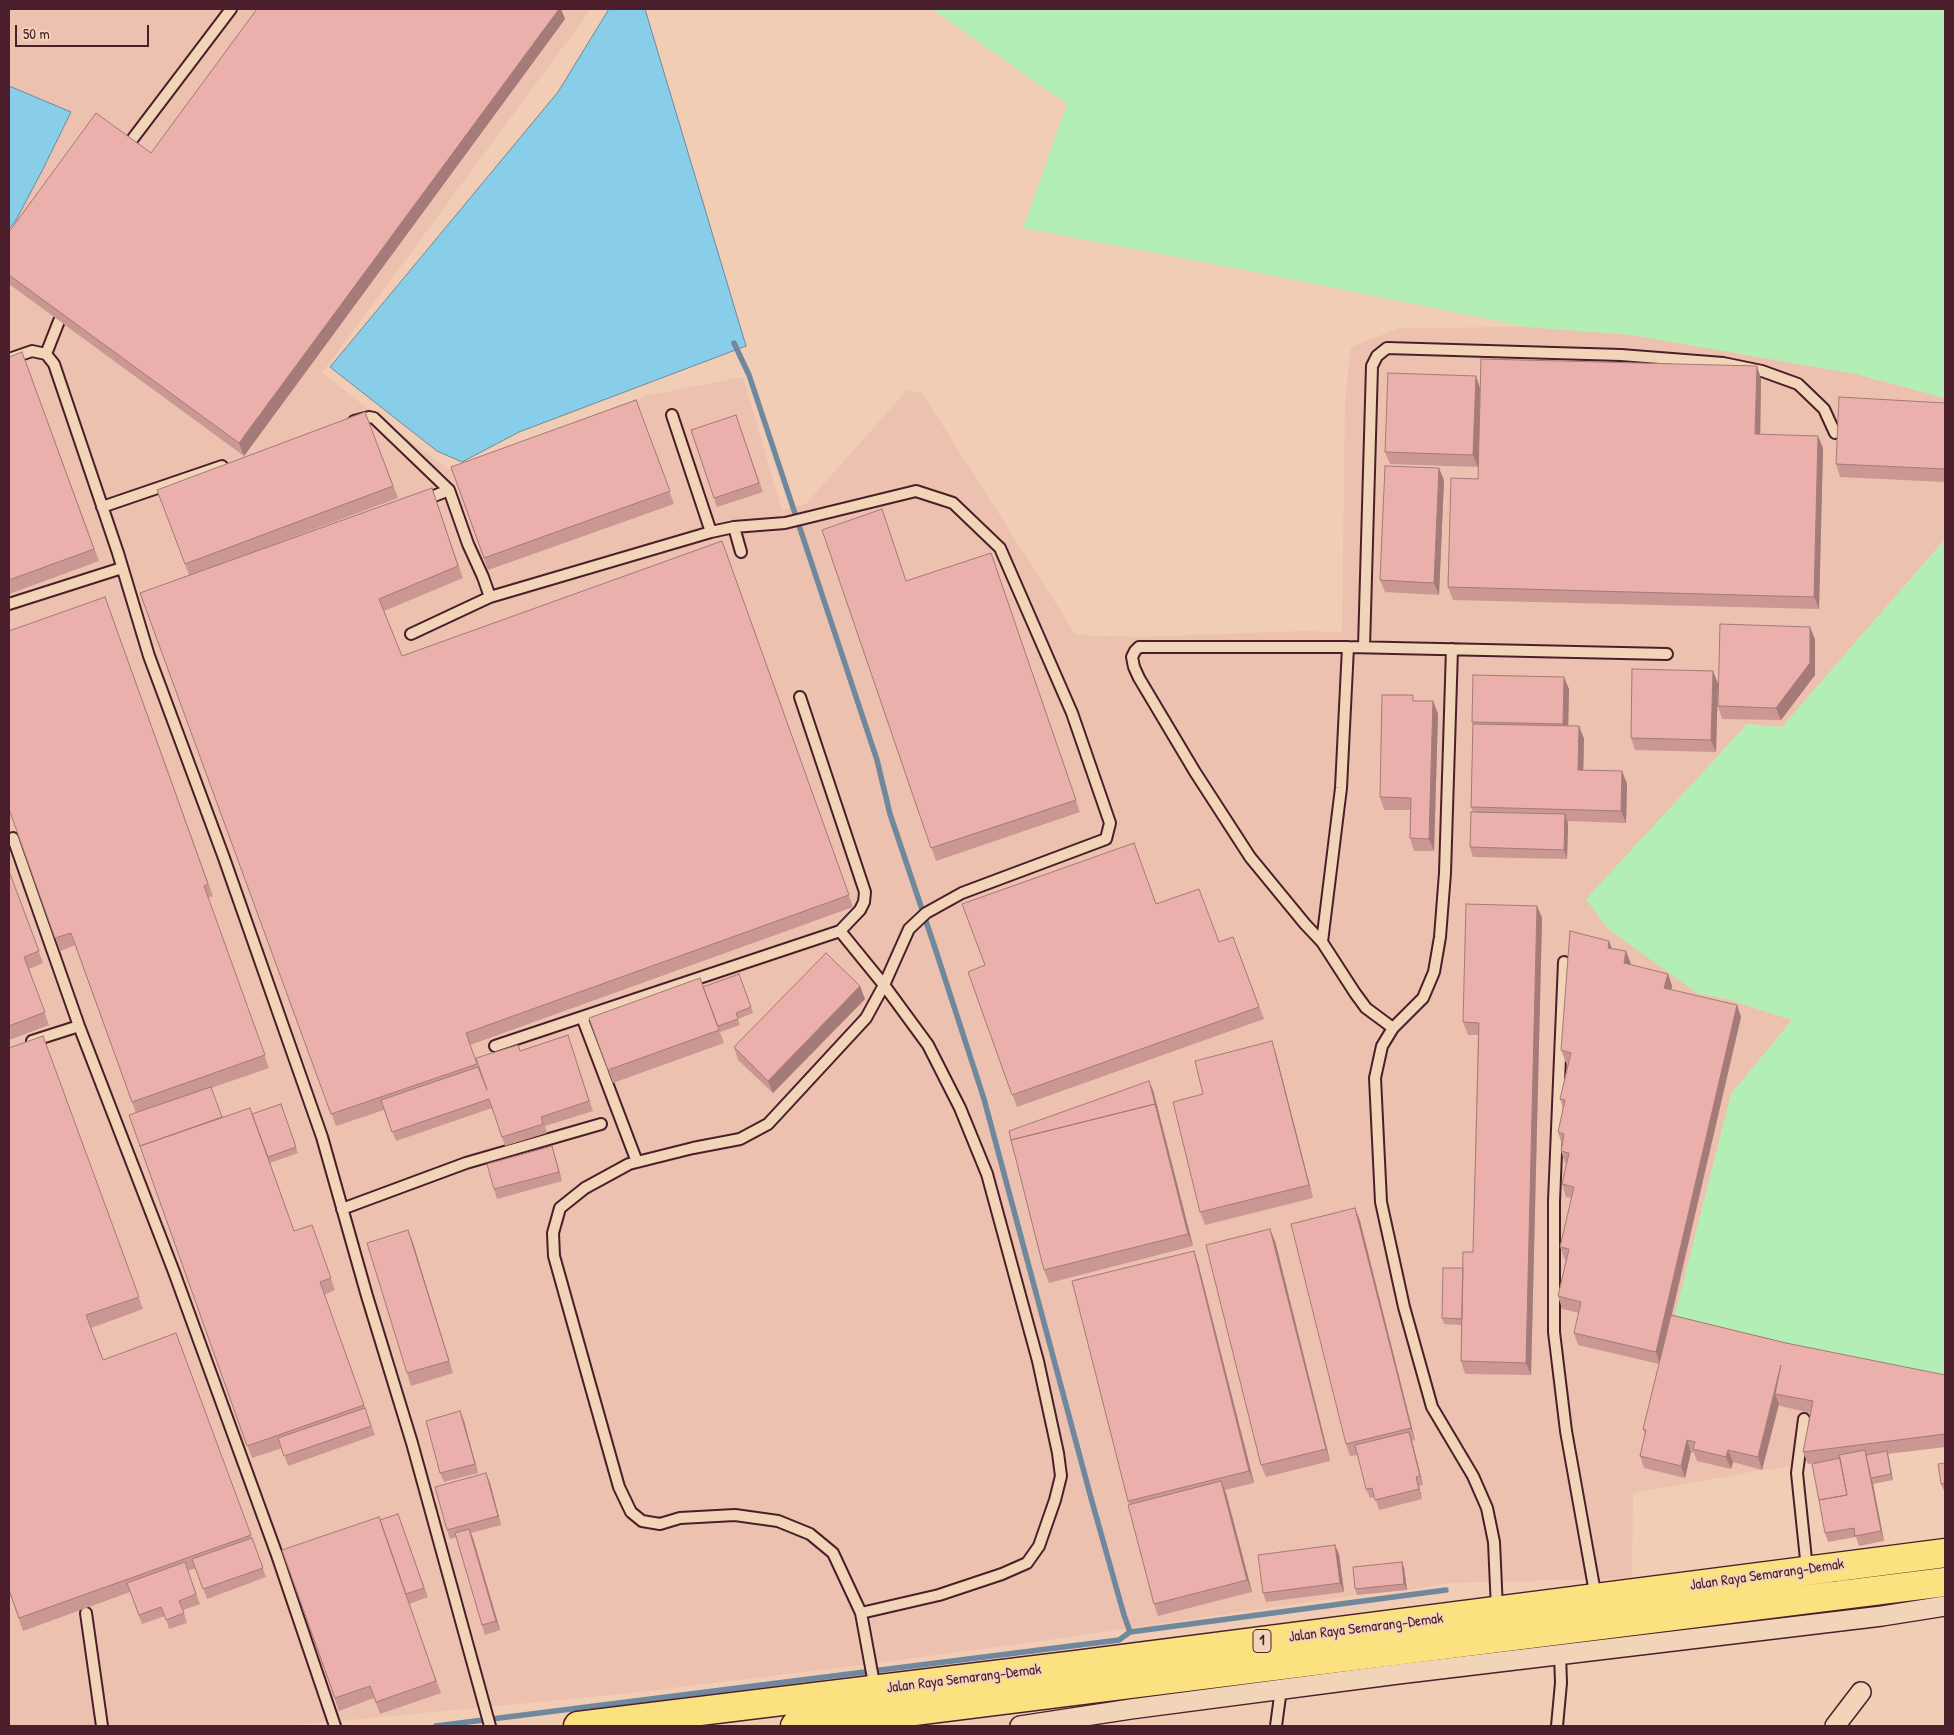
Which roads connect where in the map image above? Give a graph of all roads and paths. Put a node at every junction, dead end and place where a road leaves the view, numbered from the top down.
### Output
1 (231, 9) edge
2 (128, 145) edge
3 (59, 321) edge
4 (46, 354) junction
5 (9, 359) edge
6 (672, 415) dead end
7 (345, 424) edge
8 (1835, 433) edge
9 (233, 462) edge
10 (449, 490) junction
11 (413, 504) edge
12 (102, 507) junction
13 (734, 527) junction
14 (711, 532) junction
15 (741, 552) dead end
16 (122, 568) junction
17 (490, 597) junction
18 (9, 604) edge
19 (410, 634) dead end
20 (1348, 646) junction
21 (1364, 647) junction
22 (1452, 649) junction
23 (1667, 654) dead end
24 (800, 697) dead end
25 (13, 838) edge
26 (840, 931) junction
27 (1322, 942) junction
28 (1564, 962) dead end
29 (884, 985) junction
30 (582, 1017) junction
31 (79, 1026) junction
32 (1393, 1028) junction
33 (20, 1045) edge
34 (495, 1046) dead end
35 (601, 1124) dead end
36 (637, 1162) junction
37 (342, 1209) junction
38 (1804, 1419) dead end
39 (1945, 1553) edge
40 (1871, 1562) junction
41 (1807, 1570) junction
42 (1945, 1582) edge
43 (1875, 1589) junction
44 (1596, 1598) junction
45 (1945, 1606) edge
46 (1497, 1611) junction
47 (86, 1613) edge
48 (861, 1613) junction
49 (1560, 1654) junction
50 (875, 1690) junction
51 (1281, 1690) junction
52 (1861, 1692) dead end
53 (834, 1718) edge
54 (102, 1726) edge
55 (335, 1726) edge
56 (490, 1726) edge
57 (578, 1726) edge
58 (796, 1726) edge
59 (1020, 1726) edge
60 (1276, 1726) edge
61 (1557, 1726) edge
62 (1834, 1726) edge

1 - 2 lane
3 - 4 lane
4 - 5 lane
4 - 12 lane
6 - 14 lane
7 - 10 lane
8 - 21 lane
9 - 12 lane
10 - 11 lane
10 - 17 lane
12 - 16 lane
13 - 14 lane
13 - 15 lane
13 - 29 lane
14 - 17 lane
16 - 18 lane
16 - 37 lane
17 - 19 lane
20 - 21 lane
20 - 27 lane
20 - 27 lane
21 - 22 lane
22 - 23 lane
22 - 32 lane
24 - 26 lane
25 - 31 lane
26 - 29 lane
26 - 30 lane
27 - 32 lane
28 - 44 lane
29 - 36 lane
29 - 48 lane
30 - 34 lane
30 - 36 lane
31 - 33 lane
31 - 55 lane
32 - 46 lane
35 - 37 lane
36 - 48 lane
37 - 56 lane
38 - 41 lane
39 - 40 highway, Jalan Raya Semarang-Demak / 1
40 - 41 highway, Jalan Raya Semarang-Demak / 1
40 - 43 highway
41 - 44 highway, Jalan Raya Semarang-Demak / 1
42 - 43 highway, Jalan Raya Semarang-Demak / 1
43 - 53 highway, Jalan Raya Semarang-Demak / 1
44 - 46 highway, Jalan Raya Semarang-Demak / 1
45 - 49 street
46 - 50 highway, Jalan Raya Semarang-Demak / 1
47 - 54 lane
48 - 50 lane
49 - 51 street
49 - 61 lane
50 - 53 highway, Jalan Raya Semarang-Demak / 1
51 - 59 street
51 - 60 lane
52 - 62 street
53 - 57 highway, Jalan Raya Semarang-Demak / 1
53 - 58 highway, Jalan Raya Semarang-Demak / 1

